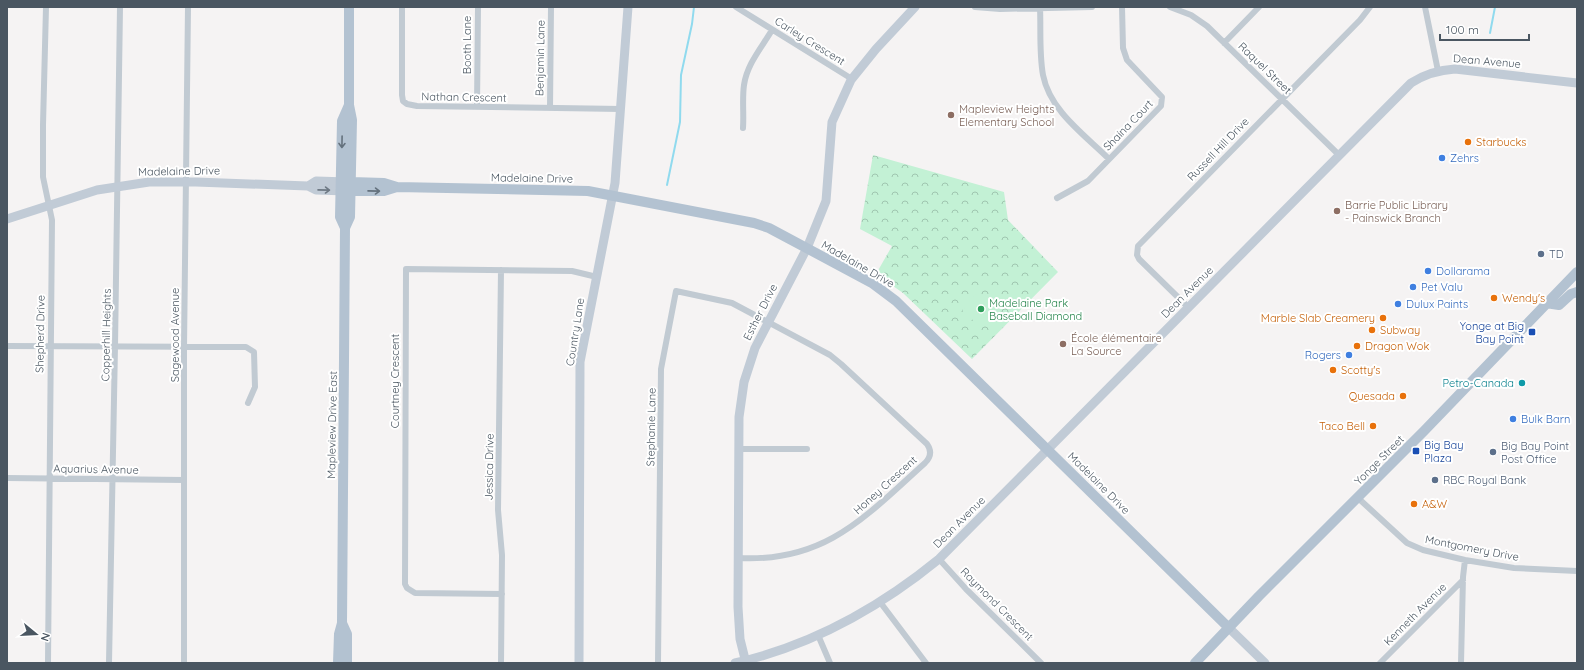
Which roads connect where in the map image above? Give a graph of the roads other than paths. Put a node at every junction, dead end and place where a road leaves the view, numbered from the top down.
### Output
1 (46, 7) edge
2 (120, 7) edge
3 (188, 7) edge
4 (349, 7) edge
5 (402, 7) edge
6 (478, 7) edge
7 (551, 7) edge
8 (628, 7) edge
9 (736, 7) edge
10 (915, 7) edge
11 (975, 7) edge
12 (1092, 7) edge
13 (1122, 7) edge
14 (1170, 7) edge
15 (1259, 7) edge
16 (1370, 7) edge
17 (1425, 7) edge
18 (1040, 8) edge
19 (772, 30) junction
20 (1224, 42) junction
21 (1438, 71) junction
22 (852, 79) junction
23 (1577, 83) edge
24 (1281, 99) junction
25 (477, 107) junction
26 (550, 108) junction
27 (621, 109) junction
28 (743, 128) dead end
29 (1339, 155) junction
30 (1109, 159) junction
31 (186, 182) junction
32 (118, 186) junction
33 (346, 186) junction
34 (613, 196) junction
35 (1057, 198) dead end
36 (49, 205) junction
37 (7, 219) edge
38 (807, 248) junction
39 (501, 270) junction
40 (1577, 272) edge
41 (597, 277) junction
42 (1577, 292) edge
43 (1546, 303) junction
44 (1188, 307) junction
45 (768, 322) junction
46 (7, 346) edge
47 (50, 346) junction
48 (116, 346) junction
49 (184, 347) junction
50 (248, 403) dead end
51 (739, 449) junction
52 (807, 449) dead end
53 (1048, 450) junction
54 (7, 478) edge
55 (49, 478) junction
56 (113, 479) junction
57 (184, 480) junction
58 (1358, 498) junction
59 (738, 558) junction
60 (939, 559) junction
61 (1465, 560) junction
62 (1577, 571) edge
63 (1463, 580) junction
64 (502, 594) junction
65 (880, 602) junction
66 (342, 623) junction
67 (1229, 628) junction
68 (818, 635) junction
69 (746, 662) edge
70 (48, 663) edge
71 (109, 663) edge
72 (184, 663) edge
73 (338, 663) edge
74 (347, 663) edge
75 (501, 663) edge
76 (579, 663) edge
77 (658, 663) edge
78 (735, 663) edge
79 (830, 663) edge
80 (926, 663) edge
81 (1041, 663) edge
82 (1195, 663) edge
83 (1265, 663) edge
84 (1380, 663) edge
85 (1461, 663) edge

1 - 36 street, Shepherd Drive
2 - 32 street, Copperhill Heights
3 - 31 street, Sagewood Avenue
4 - 33 main road, Mapleview Drive East
5 - 25 street, Nathan Crescent
6 - 25 street, Booth Lane
7 - 26 street, Benjamin Lane
8 - 27 street, Country Lane
9 - 19 street, Carley Crescent
10 - 22 street, Esther Drive
11 - 18 street
12 - 18 street
13 - 30 street, Shaina Court
14 - 20 street, Raquel Street
15 - 20 street
16 - 24 street, Russell Hill Drive
17 - 21 street
18 - 30 street
19 - 22 street, Carley Crescent
19 - 28 street
20 - 24 street, Raquel Street
21 - 23 street, Dean Avenue
21 - 29 street, Dean Avenue
22 - 38 street, Esther Drive
24 - 29 street, Raquel Street
24 - 44 street, Russell Hill Drive
25 - 26 street, Nathan Crescent
26 - 27 street, Nathan Crescent
27 - 34 street, Country Lane
29 - 44 street, Dean Avenue
30 - 35 street, Shaina Court
31 - 32 street, Madelaine Drive
31 - 33 street, Madelaine Drive
31 - 49 street, Sagewood Avenue
32 - 36 street, Madelaine Drive
32 - 48 street, Copperhill Heights
33 - 34 main road, Madelaine Drive
33 - 66 main road, Mapleview Drive East
34 - 38 main road, Madelaine Drive
34 - 41 street, Country Lane
36 - 37 street, Madelaine Drive
36 - 47 street, Shepherd Drive
38 - 45 street, Esther Drive
38 - 53 main road, Madelaine Drive
39 - 41 street, Courtney Crescent
39 - 64 street, Jessica Drive
39 - 64 street, Courtney Crescent
40 - 43 main road, Yonge Street
41 - 76 street, Country Lane
42 - 43 main road
43 - 58 main road, Yonge Street
44 - 53 street, Dean Avenue
45 - 51 street, Esther Drive
45 - 59 street, Honey Crescent
45 - 77 street, Stephanie Lane
46 - 47 street
47 - 48 street
47 - 55 street, Shepherd Drive
48 - 49 street
48 - 56 street, Copperhill Heights
49 - 50 street
49 - 57 street, Sagewood Avenue
51 - 52 street
51 - 59 street, Esther Drive
53 - 60 street, Dean Avenue
53 - 67 main road, Madelaine Drive
54 - 55 street, Aquarius Avenue
55 - 56 street, Aquarius Avenue
55 - 70 street, Shepherd Drive
56 - 57 street, Aquarius Avenue
56 - 71 street, Copperhill Heights
57 - 72 street, Sagewood Avenue
58 - 61 street, Montgomery Drive
58 - 67 main road, Yonge Street
59 - 69 street, Esther Drive
60 - 65 street, Dean Avenue
60 - 81 street, Raymond Crescent
61 - 62 street, Montgomery Drive
61 - 63 street
63 - 84 street, Kenneth Avenue
63 - 85 street
64 - 75 street, Jessica Drive
65 - 68 street, Dean Avenue
65 - 80 street
66 - 73 main road, Mapleview Drive East
66 - 74 main road, Mapleview Drive East
67 - 82 main road, Yonge Street
67 - 83 street
68 - 69 street, Dean Avenue
68 - 79 street
69 - 78 street, Dean Avenue

